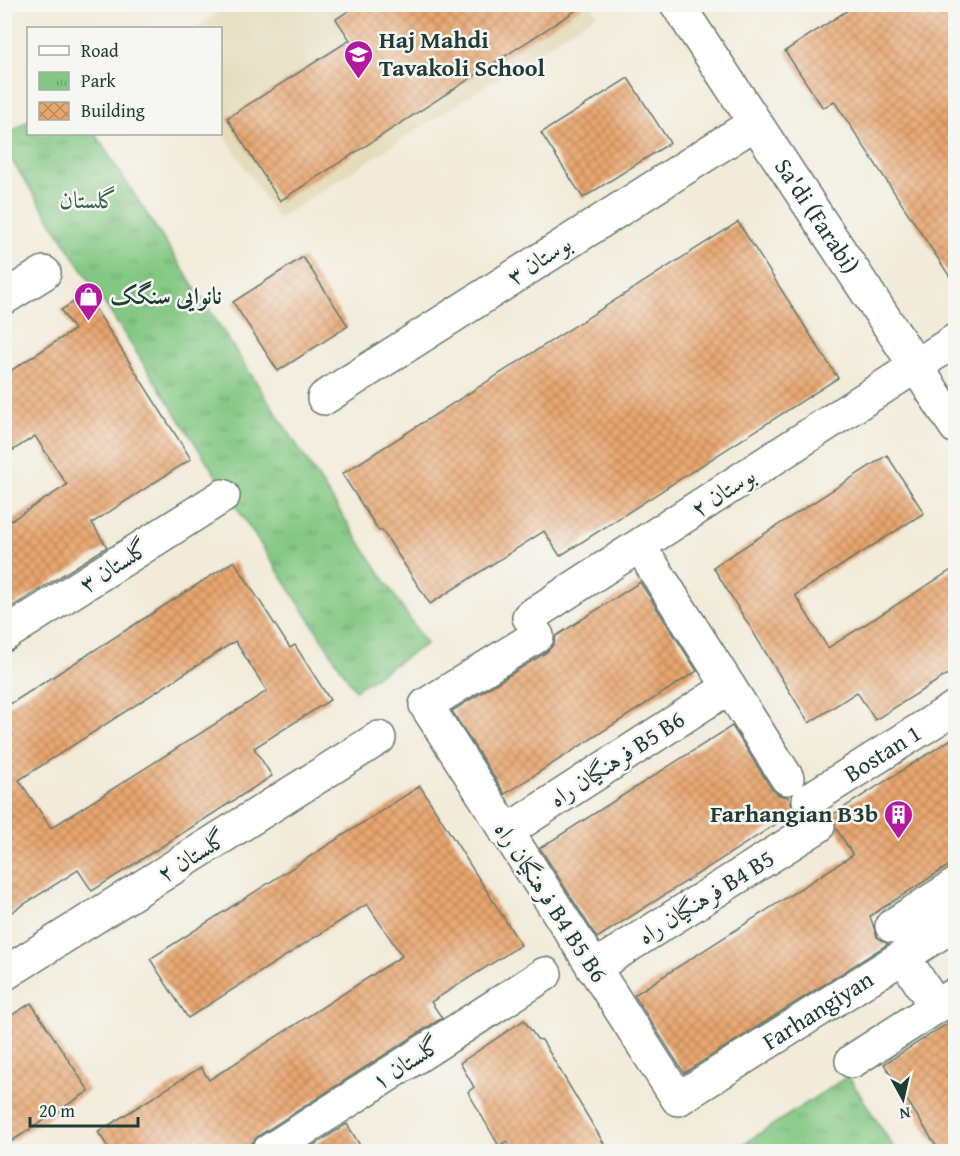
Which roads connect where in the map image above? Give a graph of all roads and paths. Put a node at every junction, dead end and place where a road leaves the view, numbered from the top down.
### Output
1 (677, 4) edge
2 (755, 123) junction
3 (44, 273) dead end
4 (4, 298) edge
5 (956, 340) edge
6 (916, 366) junction
7 (324, 398) dead end
8 (956, 427) edge
9 (223, 496) dead end
10 (651, 564) dead end
11 (4, 635) edge
12 (729, 687) junction
13 (426, 705) joint
14 (956, 707) edge
15 (379, 738) dead end
16 (805, 801) junction
17 (506, 832) junction
18 (956, 885) edge
19 (956, 923) edge
20 (898, 941) junction
21 (593, 968) junction
22 (4, 974) edge
23 (544, 974) dead end
24 (946, 1001) edge
25 (852, 1061) dead end
26 (678, 1099) joint
27 (268, 1152) edge

1 - 2 street, Sa'di (Farabi)
2 - 6 street, Sa'di (Farabi)
2 - 7 street, بوستان ۳
3 - 4 street
5 - 6 street, بوستان ۲
6 - 8 street, Sa'di (Farabi)
6 - 13 street, بوستان ۲
9 - 11 street, گلستان ۳
10 - 12 street
12 - 16 street
12 - 17 street, فرهنگیان راه B5 B6
13 - 17 street, فرهنگیان راه B4 B5 B6
14 - 16 street, Bostan 1
15 - 22 street, گلستان ۲
16 - 21 street, فرهنگیان راه B4 B5
17 - 21 street, فرهنگیان راه B4 B5 B6
18 - 20 street
19 - 20 street, Farhangiyan
20 - 24 street
20 - 26 street, Farhangiyan
21 - 26 street, فرهنگیان راه B4 B5 B6
23 - 27 street, گلستان ۱
24 - 25 street

